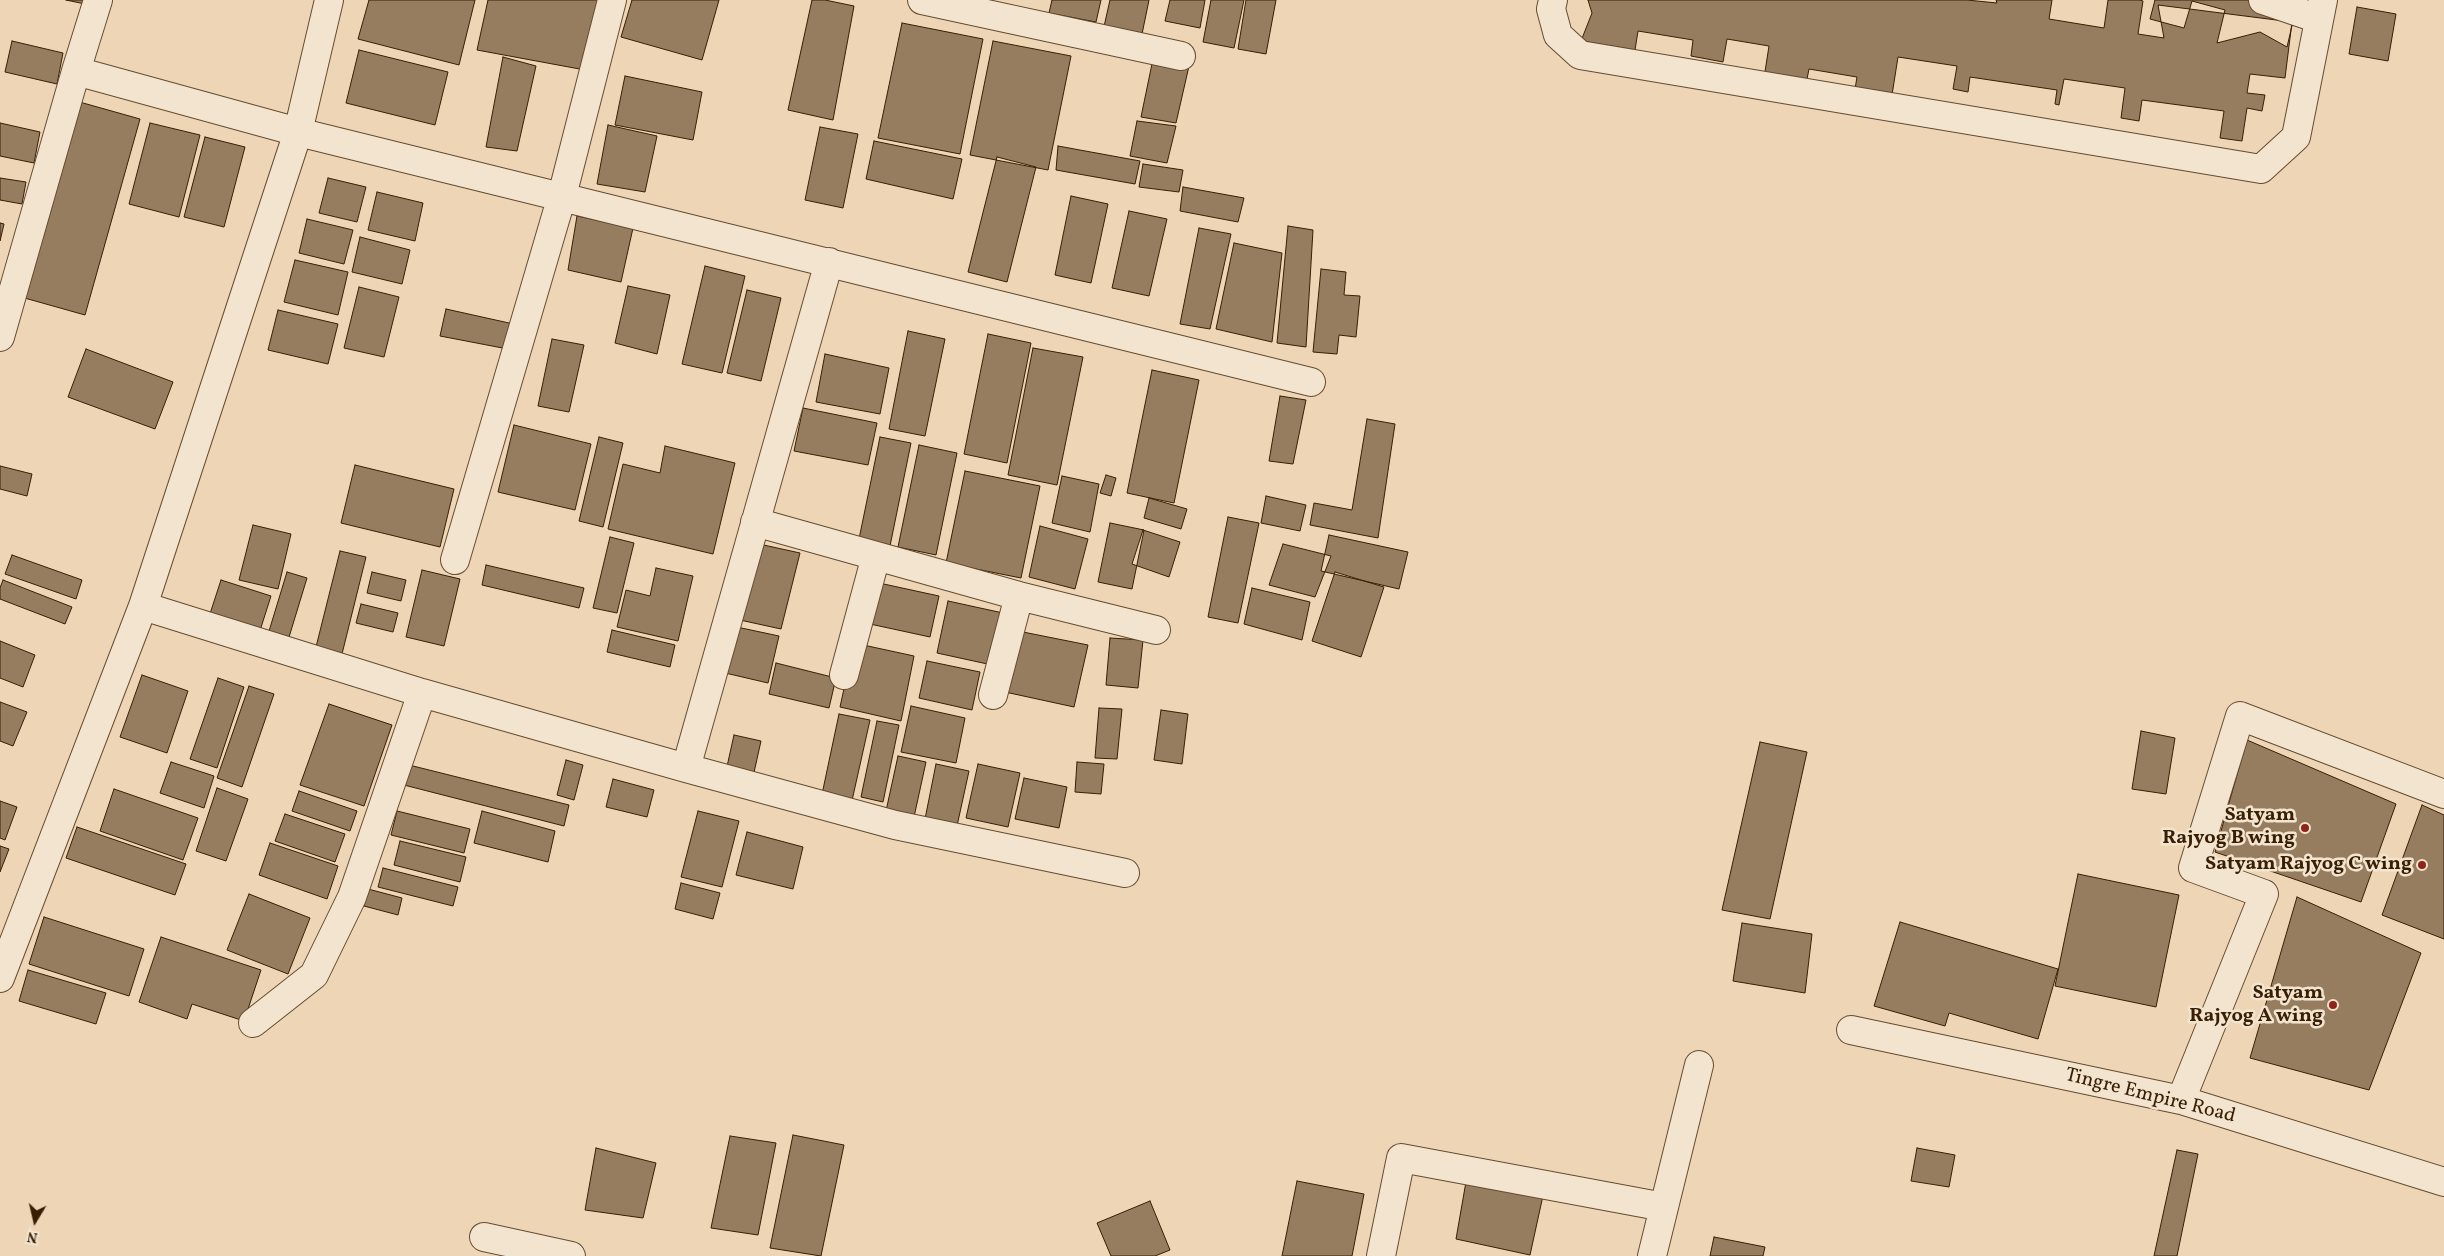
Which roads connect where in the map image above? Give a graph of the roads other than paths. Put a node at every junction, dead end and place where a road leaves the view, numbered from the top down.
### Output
1 (98, 0) edge
2 (329, 0) edge
3 (612, 0) edge
4 (922, 0) edge
5 (1553, 0) edge
6 (2263, 0) edge
7 (2321, 10) edge
8 (1181, 56) dead end
9 (76, 71) junction
10 (298, 132) junction
11 (562, 196) junction
12 (830, 262) junction
13 (0, 337) edge
14 (1311, 382) dead end
15 (755, 522) junction
16 (876, 556) junction
17 (455, 560) dead end
18 (1019, 596) junction
19 (143, 606) junction
20 (1156, 630) dead end
21 (844, 675) dead end
22 (422, 693) junction
23 (993, 695) dead end
24 (686, 768) junction
25 (2444, 794) edge
26 (1125, 872) dead end
27 (0, 978) edge
28 (253, 1023) dead end
29 (1851, 1030) dead end
30 (1699, 1064) dead end
31 (2181, 1100) junction
32 (2444, 1182) edge
33 (1664, 1207) junction
34 (484, 1237) dead end
35 (571, 1256) edge
36 (1382, 1256) edge
37 (1652, 1256) edge

1 - 9 street
2 - 10 street
3 - 11 street
4 - 8 street
5 - 7 street
6 - 7 street
9 - 10 street
9 - 13 street
10 - 11 street
10 - 19 street
11 - 12 street
11 - 17 street
12 - 14 street
12 - 15 street
15 - 16 street
15 - 24 street
16 - 18 street
16 - 21 street
18 - 20 street
18 - 23 street
19 - 22 street
19 - 27 street
22 - 24 street
22 - 28 street
24 - 26 street
25 - 31 street
29 - 31 street, Tingre Empire Road
30 - 33 street
31 - 32 street, Tingre Empire Road
33 - 36 street
33 - 37 street
34 - 35 street

